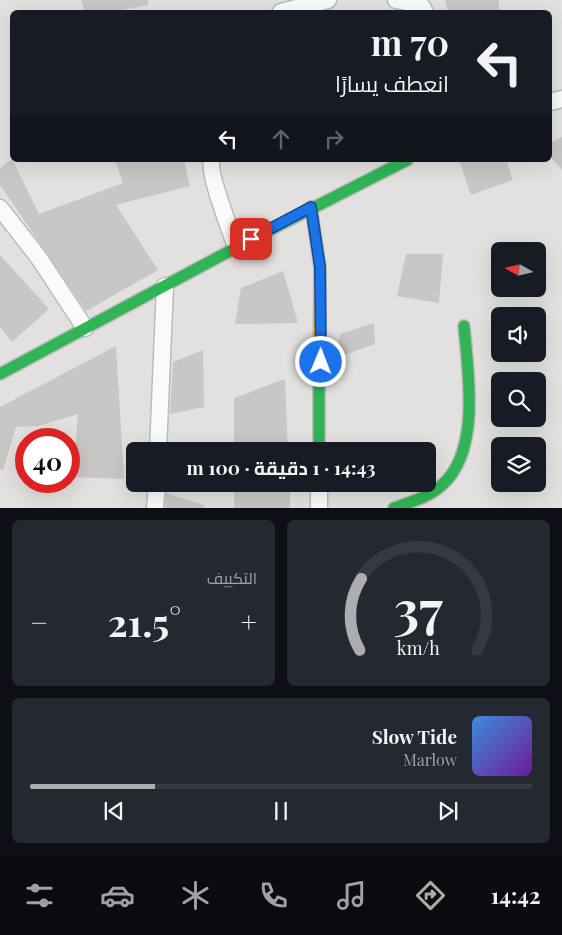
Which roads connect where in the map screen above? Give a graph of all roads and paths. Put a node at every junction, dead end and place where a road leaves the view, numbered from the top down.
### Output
1 (328, 0) edge
2 (396, 0) edge
3 (289, 10) edge
4 (424, 10) edge
5 (211, 162) edge
6 (403, 162) edge
7 (311, 207) junction
8 (0, 208) edge
9 (236, 246) junction
10 (165, 286) junction
11 (464, 326) dead end
12 (85, 328) junction
13 (0, 374) edge
14 (158, 442) edge
15 (319, 442) edge
16 (156, 492) edge
17 (319, 492) edge
18 (156, 508) edge
19 (319, 508) edge
20 (394, 508) edge

1 - 3 street
2 - 4 street
5 - 9 street
6 - 7 street
7 - 9 street
7 - 15 street
8 - 12 street
9 - 10 street
10 - 12 street
10 - 14 street
11 - 20 street
12 - 13 street
16 - 18 street
17 - 19 street

